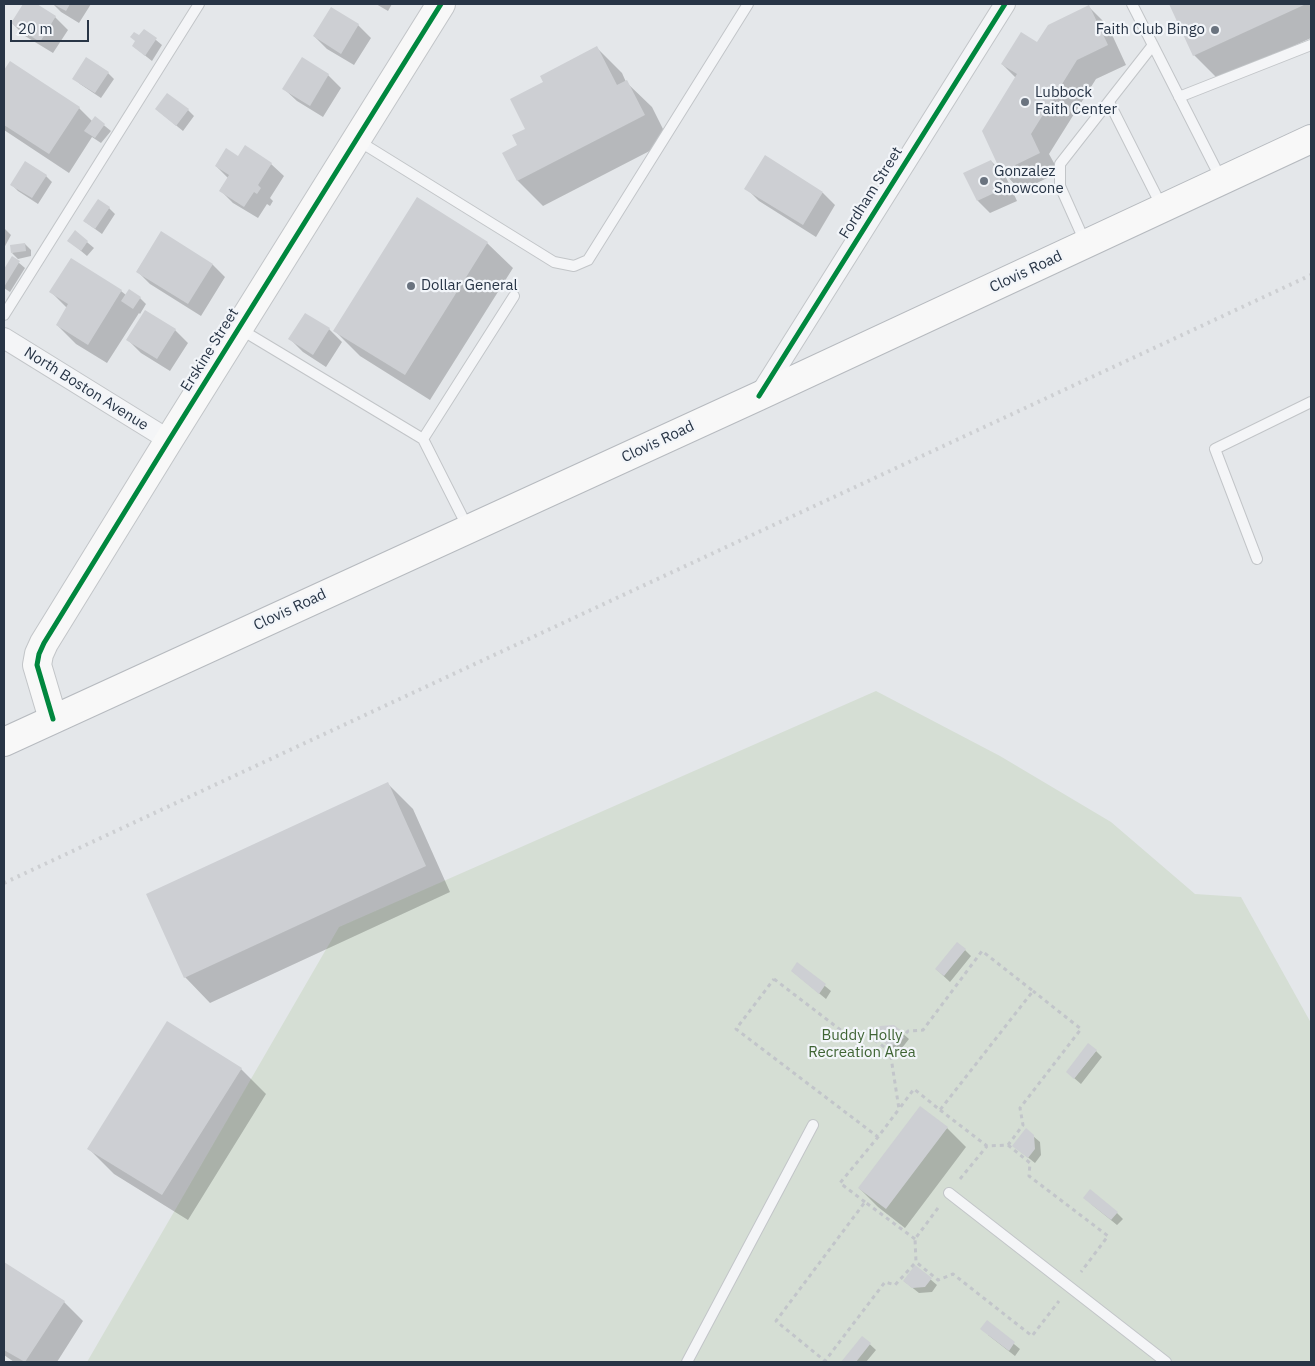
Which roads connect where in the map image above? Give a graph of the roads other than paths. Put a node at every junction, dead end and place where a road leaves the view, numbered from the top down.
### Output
1 (199, 4) edge
2 (441, 4) edge
3 (748, 4) edge
4 (1005, 4) edge
5 (1132, 4) edge
6 (1153, 45) junction
7 (1311, 45) edge
8 (1179, 98) junction
9 (1109, 102) junction
10 (1311, 138) edge
11 (356, 140) junction
12 (1222, 180) junction
13 (1162, 208) junction
14 (1085, 244) junction
15 (514, 296) dead end
16 (4, 315) edge
17 (238, 328) junction
18 (4, 338) edge
19 (759, 396) junction
20 (1311, 402) edge
21 (423, 439) junction
22 (169, 440) junction
23 (469, 529) junction
24 (1257, 559) dead end
25 (53, 718) junction
26 (4, 742) edge
27 (813, 1125) dead end
28 (949, 1193) road end
29 (687, 1362) edge
30 (1166, 1362) edge

1 - 16 lane
2 - 11 main road, Erskine Street
3 - 11 lane
4 - 19 street, Fordham Street
5 - 6 lane
6 - 8 lane
6 - 9 lane
7 - 8 lane
8 - 12 lane
9 - 13 lane
9 - 14 lane
10 - 12 main road, Clovis Road
11 - 17 main road, Erskine Street
12 - 13 main road, Clovis Road
13 - 14 main road, Clovis Road
14 - 19 main road, Clovis Road
15 - 21 lane
17 - 21 lane
17 - 22 main road, Erskine Street
18 - 22 street, North Boston Avenue
19 - 23 main road, Clovis Road
20 - 24 lane
21 - 23 lane
22 - 25 main road, Erskine Street
23 - 25 main road, Clovis Road
25 - 26 main road, Clovis Road
27 - 29 lane
28 - 30 lane

